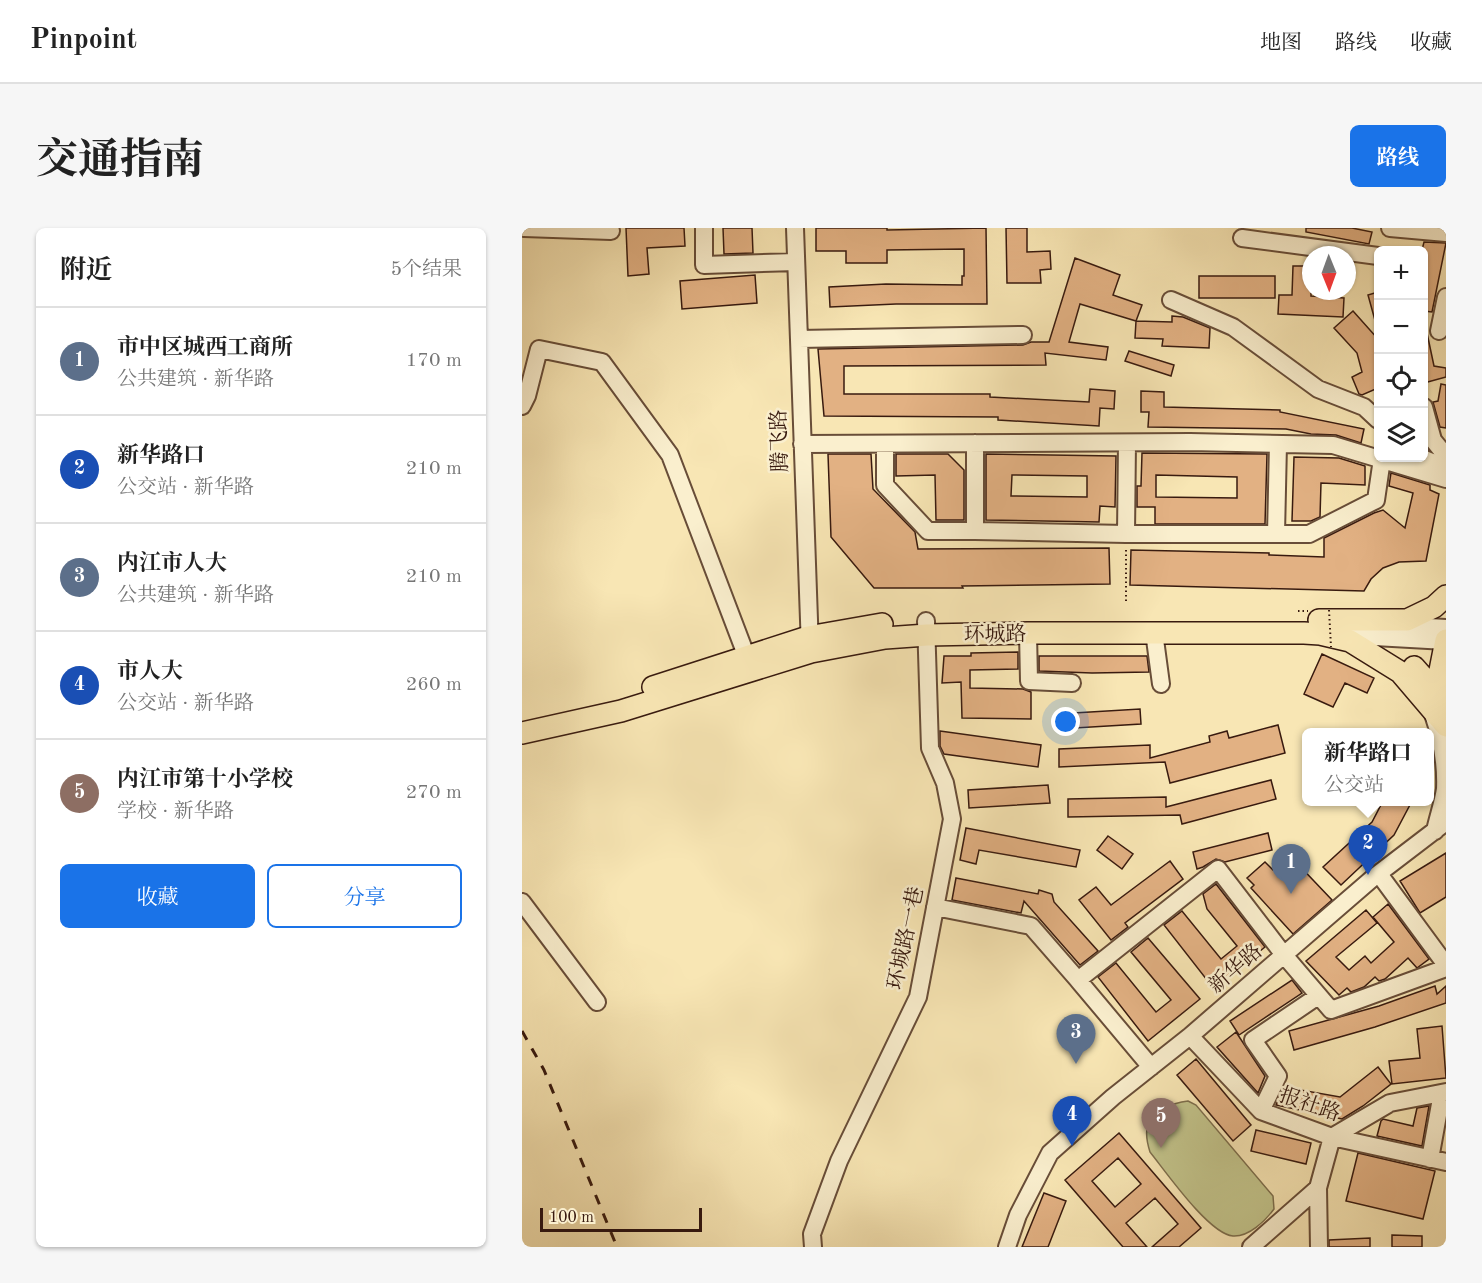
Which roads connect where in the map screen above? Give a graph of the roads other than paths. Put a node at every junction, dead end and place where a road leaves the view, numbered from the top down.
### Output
1 (523, 228) edge
2 (610, 228) edge
3 (704, 228) edge
4 (795, 228) edge
5 (1390, 228) edge
6 (1446, 233) edge
7 (1242, 238) dead end
8 (1374, 255) edge
9 (796, 262) junction
10 (1446, 297) edge
11 (1171, 300) dead end
12 (1438, 331) dead end
13 (1023, 335) dead end
14 (799, 339) junction
15 (522, 406) edge
16 (1424, 408) edge
17 (1374, 416) edge
18 (1126, 442) junction
19 (975, 443) junction
20 (802, 444) junction
21 (885, 444) junction
22 (1278, 444) junction
23 (1446, 456) edge
24 (1374, 457) edge
25 (1428, 460) edge
26 (1382, 462) edge
27 (1392, 462) edge
28 (1446, 468) edge
29 (1446, 479) edge
30 (975, 531) junction
31 (1126, 534) junction
32 (1276, 534) junction
33 (1446, 596) edge
34 (927, 628) junction
35 (1325, 628) junction
36 (1446, 628) edge
37 (1154, 632) junction
38 (1028, 633) junction
39 (1366, 635) junction
40 (1446, 640) edge
41 (810, 644) junction
42 (750, 664) junction
43 (1071, 682) dead end
44 (1161, 684) dead end
45 (1440, 708) edge
46 (522, 723) edge
47 (522, 733) edge
48 (1440, 826) edge
49 (1379, 873) junction
50 (522, 902) edge
51 (935, 907) junction
52 (1284, 955) junction
53 (1446, 967) edge
54 (1078, 980) junction
55 (1318, 996) junction
56 (597, 1002) dead end
57 (1190, 1036) junction
58 (1151, 1067) junction
59 (1444, 1093) edge
60 (1261, 1111) junction
61 (1332, 1137) junction
62 (1438, 1160) edge
63 (1318, 1188) junction
64 (813, 1247) edge
65 (1007, 1247) edge
66 (1251, 1247) edge
67 (1319, 1247) edge

1 - 2 street
3 - 9 street
4 - 9 street, 腾飞路
5 - 6 street
7 - 8 street
9 - 14 street, 腾飞路
10 - 12 street
11 - 17 street
13 - 14 street
14 - 20 street, 腾飞路
15 - 42 street
16 - 23 street
18 - 19 street
18 - 22 street
18 - 31 street
19 - 21 street
19 - 30 street
20 - 21 street
20 - 41 street, 腾飞路
21 - 30 street
22 - 24 street
22 - 32 street
25 - 28 street
26 - 32 street
27 - 29 street
30 - 31 street
31 - 32 street
33 - 35 main road
34 - 35 main road, 环城路
34 - 38 main road, 环城路
34 - 41 main road, 环城路
34 - 51 street, 环城路一巷
35 - 36 street
35 - 37 main road, 环城路
35 - 39 main road, 环城路
35 - 45 main road, 环城路
37 - 38 main road, 环城路
37 - 44 street
38 - 43 street
39 - 40 street
39 - 45 main road, 环城路
40 - 45 main road
41 - 42 main road, 环城路
42 - 46 main road, 环城路
42 - 47 main road, 环城路
45 - 48 street, 新华路
48 - 49 street, 新华路
49 - 52 street, 新华路
49 - 53 street
50 - 56 street
51 - 54 street
51 - 64 street, 环城路一巷
52 - 54 street
52 - 55 street
52 - 57 street, 新华路
53 - 55 street
54 - 58 street
55 - 60 street
57 - 58 street, 新华路
57 - 60 street, 报社路
58 - 65 street, 新华路
59 - 61 street
59 - 62 street
60 - 61 street, 报社路
61 - 62 street, 报社路
61 - 63 street
63 - 66 street
63 - 67 street

